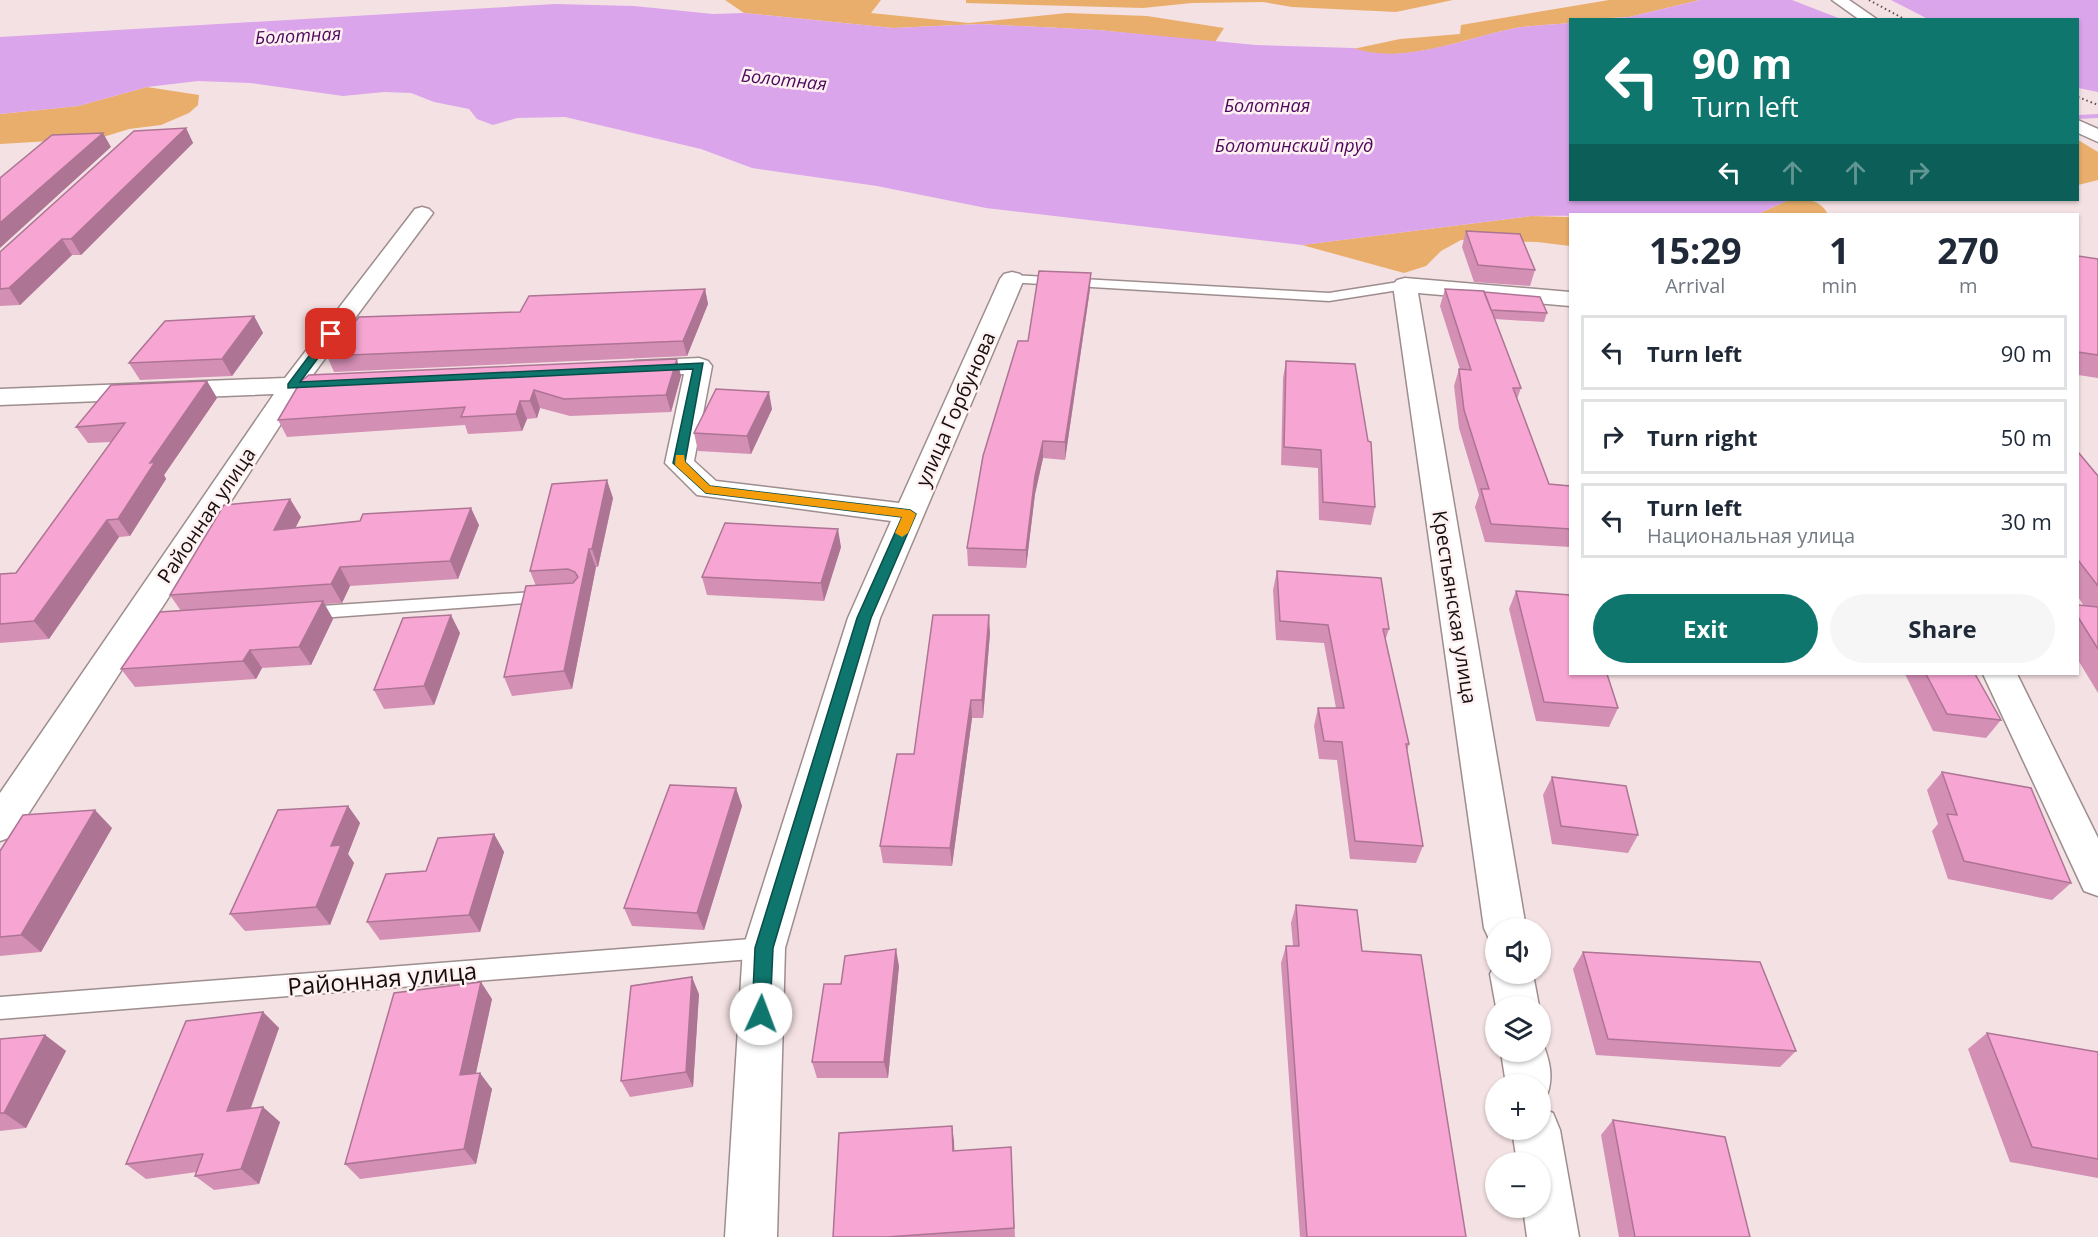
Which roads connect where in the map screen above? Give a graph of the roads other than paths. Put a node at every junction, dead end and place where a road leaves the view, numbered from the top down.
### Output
1 (1839, 0) edge
2 (1868, 18) edge
3 (2079, 126) edge
4 (2098, 136) edge
5 (422, 213) dead end
6 (1012, 279) joint
7 (1405, 285) junction
8 (1569, 298) edge
9 (615, 370) edge
10 (364, 382) edge
11 (292, 386) junction
12 (0, 397) edge
13 (910, 514) junction
14 (562, 596) edge
15 (288, 614) edge
16 (2000, 675) edge
17 (0, 825) edge
18 (2098, 879) edge
19 (1503, 918) edge
20 (764, 948) junction
21 (0, 1008) edge
22 (1538, 1140) edge
23 (751, 1237) edge
24 (1553, 1237) edge

1 - 2 street
3 - 4 street
5 - 11 street, Районная улица
6 - 7 lane
6 - 13 street, улица Горбунова
7 - 8 street
7 - 19 street, Крестьянская улица
9 - 13 street
10 - 11 street
11 - 12 street
11 - 17 street, Районная улица
13 - 20 street, улица Горбунова
14 - 15 lane
16 - 18 street
20 - 21 lane, Районная улица
20 - 23 street, улица Горбунова
22 - 24 street

